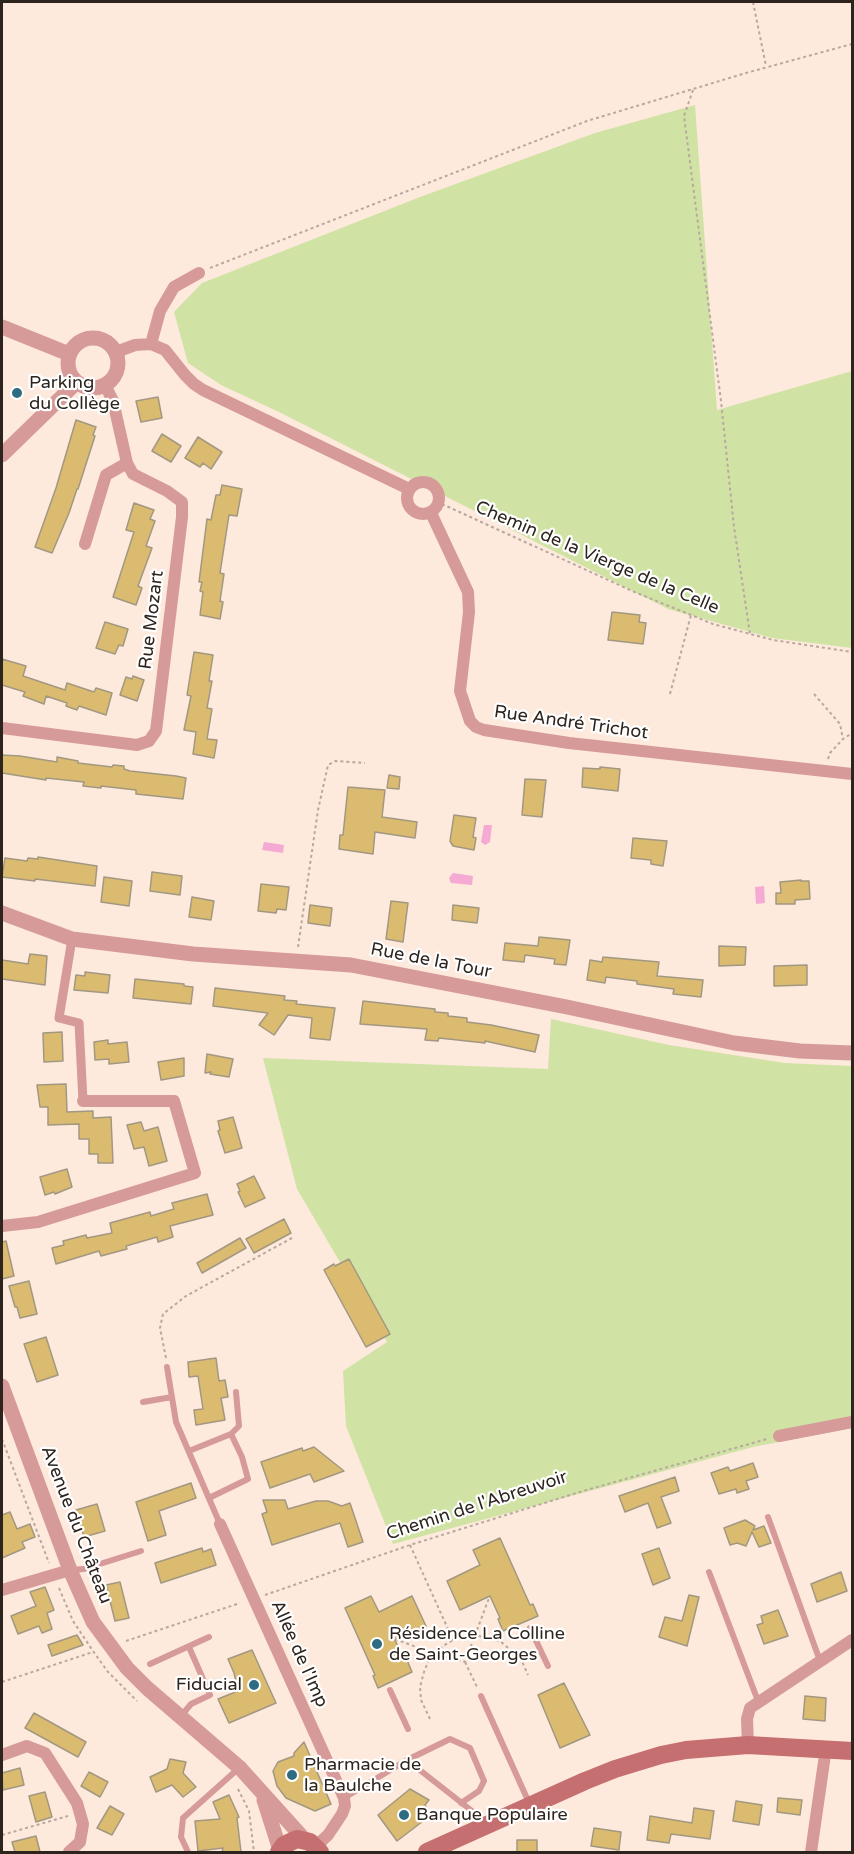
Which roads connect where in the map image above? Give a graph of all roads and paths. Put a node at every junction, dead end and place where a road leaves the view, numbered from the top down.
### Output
1 (753, 2) edge
2 (852, 44) edge
3 (766, 68) junction
4 (694, 89) junction
5 (199, 273) joint
6 (2, 327) edge
7 (151, 344) junction
8 (116, 352) junction
9 (69, 354) junction
10 (77, 382) junction
11 (105, 385) junction
12 (2, 455) edge
13 (126, 463) junction
14 (409, 489) junction
15 (435, 508) junction
16 (85, 544) dead end
17 (691, 615) junction
18 (750, 634) junction
19 (852, 652) edge
20 (670, 694) dead end
21 (814, 694) dead end
22 (2, 728) edge
23 (852, 734) edge
24 (843, 739) junction
25 (365, 763) dead end
26 (824, 771) junction
27 (852, 774) edge
28 (2, 914) edge
29 (72, 939) junction
30 (296, 961) junction
31 (852, 1053) edge
32 (83, 1101) joint
33 (2, 1226) edge
34 (292, 1238) dead end
35 (167, 1367) joint
36 (2, 1386) edge
37 (236, 1392) dead end
38 (172, 1397) junction
39 (143, 1402) dead end
40 (8, 1422) edge
41 (852, 1422) edge
42 (231, 1434) junction
43 (779, 1436) joint
44 (189, 1451) junction
45 (209, 1498) junction
46 (768, 1516) dead end
47 (220, 1524) joint
48 (410, 1545) junction
49 (141, 1551) dead end
50 (70, 1570) junction
51 (710, 1572) dead end
52 (2, 1590) edge
53 (255, 1598) junction
54 (489, 1598) dead end
55 (530, 1628) dead end
56 (475, 1635) junction
57 (209, 1638) dead end
58 (396, 1640) dead end
59 (453, 1640) junction
60 (852, 1640) edge
61 (121, 1643) dead end
62 (189, 1647) junction
63 (103, 1649) dead end
64 (435, 1654) junction
65 (820, 1660) junction
66 (465, 1662) junction
67 (150, 1664) dead end
68 (548, 1666) dead end
69 (528, 1675) dead end
70 (2, 1682) edge
71 (390, 1690) dead end
72 (481, 1696) joint
73 (754, 1705) junction
74 (180, 1716) junction
75 (430, 1719) dead end
76 (408, 1729) dead end
77 (748, 1745) junction
78 (826, 1748) junction
79 (852, 1751) edge
80 (2, 1755) edge
81 (407, 1760) junction
82 (240, 1768) junction
83 (262, 1791) junction
84 (344, 1798) junction
85 (461, 1803) junction
86 (530, 1805) junction
87 (79, 1812) junction
88 (489, 1824) junction
89 (2, 1835) edge
90 (313, 1846) edge
91 (279, 1851) edge
92 (69, 1852) edge
93 (188, 1852) edge
94 (427, 1852) edge
95 (811, 1852) edge

1 - 3 path
2 - 3 path
3 - 4 path
4 - 5 path
4 - 18 path
5 - 7 street
6 - 9 street
7 - 8 street
7 - 14 street
8 - 9 street
8 - 11 street
9 - 10 street
10 - 11 street
10 - 12 street
11 - 13 street
13 - 16 street
13 - 22 street, Rue Mozart
14 - 15 street
14 - 15 street
15 - 17 path, Chemin de la Vierge de la Celle
15 - 26 street, Rue André Trichot
17 - 18 path, Chemin de la Vierge de la Celle
17 - 20 path
18 - 19 path, Chemin de la Vierge de la Celle
21 - 24 path
23 - 24 path
24 - 26 path
25 - 30 path
26 - 27 street, Rue André Trichot
28 - 29 street, Rue de la Tour
29 - 30 street, Rue de la Tour
29 - 32 street
30 - 31 street, Rue de la Tour
32 - 33 street
34 - 35 path
35 - 38 lane
36 - 40 street, Avenue du Château
37 - 42 lane
38 - 39 lane
38 - 44 lane
40 - 50 street, Avenue du Château
41 - 43 street
42 - 44 lane
42 - 45 lane
43 - 48 path, Chemin de l'Abreuvoir
44 - 45 lane
45 - 47 lane
46 - 65 lane
47 - 53 street, Allée de l'Imp
48 - 53 path, Chemin de l'Abreuvoir
48 - 59 path
49 - 50 lane
50 - 52 street
50 - 74 street, Avenue du Château
51 - 73 lane
53 - 61 path, Chemin de l'Abreuvoir
53 - 84 street, Allée de l'Imp
54 - 56 path
55 - 68 lane
56 - 59 path
56 - 66 path
56 - 69 path
57 - 62 lane
58 - 64 path
59 - 64 path
60 - 65 street
62 - 67 lane
62 - 74 lane
63 - 70 path
64 - 66 path
64 - 75 path
65 - 73 street
66 - 72 path
71 - 76 lane
72 - 86 lane
73 - 77 street
74 - 82 street, Avenue du Château
77 - 78 main road
77 - 86 main road
78 - 79 main road
78 - 95 street
80 - 87 street
81 - 84 lane
81 - 85 lane
81 - 85 lane
82 - 83 street, Avenue du Château
82 - 93 lane
83 - 90 street, Avenue du Château
83 - 91 street, Avenue du Château
84 - 90 street
85 - 88 lane
86 - 88 main road
87 - 89 path
87 - 92 street
88 - 94 main road
90 - 91 main road

